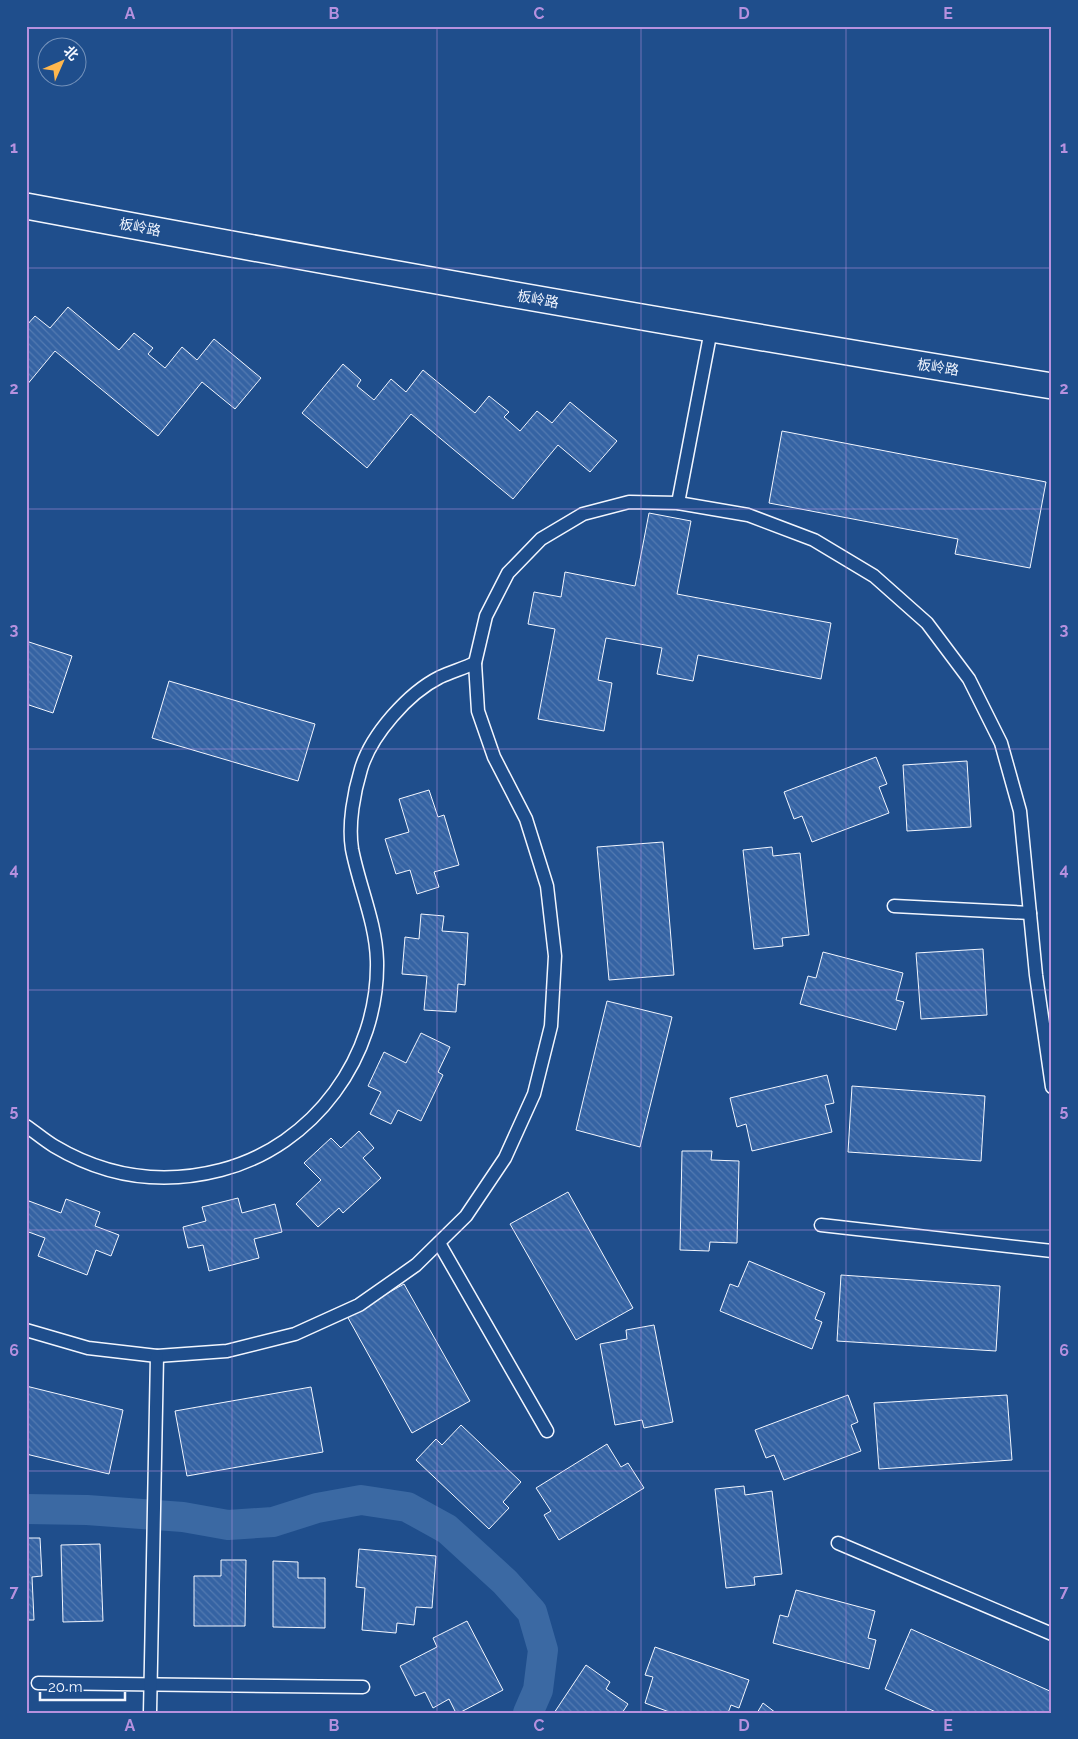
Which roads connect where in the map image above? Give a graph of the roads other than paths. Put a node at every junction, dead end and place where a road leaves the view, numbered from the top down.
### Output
1 (26, 206) edge
2 (711, 330) junction
3 (1052, 386) edge
4 (678, 503) junction
5 (475, 663) junction
6 (894, 906) dead end
7 (1030, 913) junction
8 (1052, 1087) edge
9 (26, 1126) edge
10 (821, 1225) dead end
11 (439, 1243) junction
12 (1052, 1251) edge
13 (26, 1330) edge
14 (158, 1356) junction
15 (547, 1431) dead end
16 (838, 1543) dead end
17 (1052, 1634) edge
18 (38, 1684) dead end
19 (150, 1685) junction
20 (363, 1687) dead end
21 (150, 1713) edge

1 - 2 street, 板岭路
2 - 3 street, 板岭路
2 - 4 lane
4 - 5 lane
4 - 7 lane
5 - 9 lane
5 - 11 lane
6 - 7 lane
7 - 8 lane
10 - 12 lane
11 - 14 lane
11 - 15 lane
13 - 14 lane
14 - 19 lane
16 - 17 lane
18 - 19 lane
19 - 20 lane
19 - 21 lane

